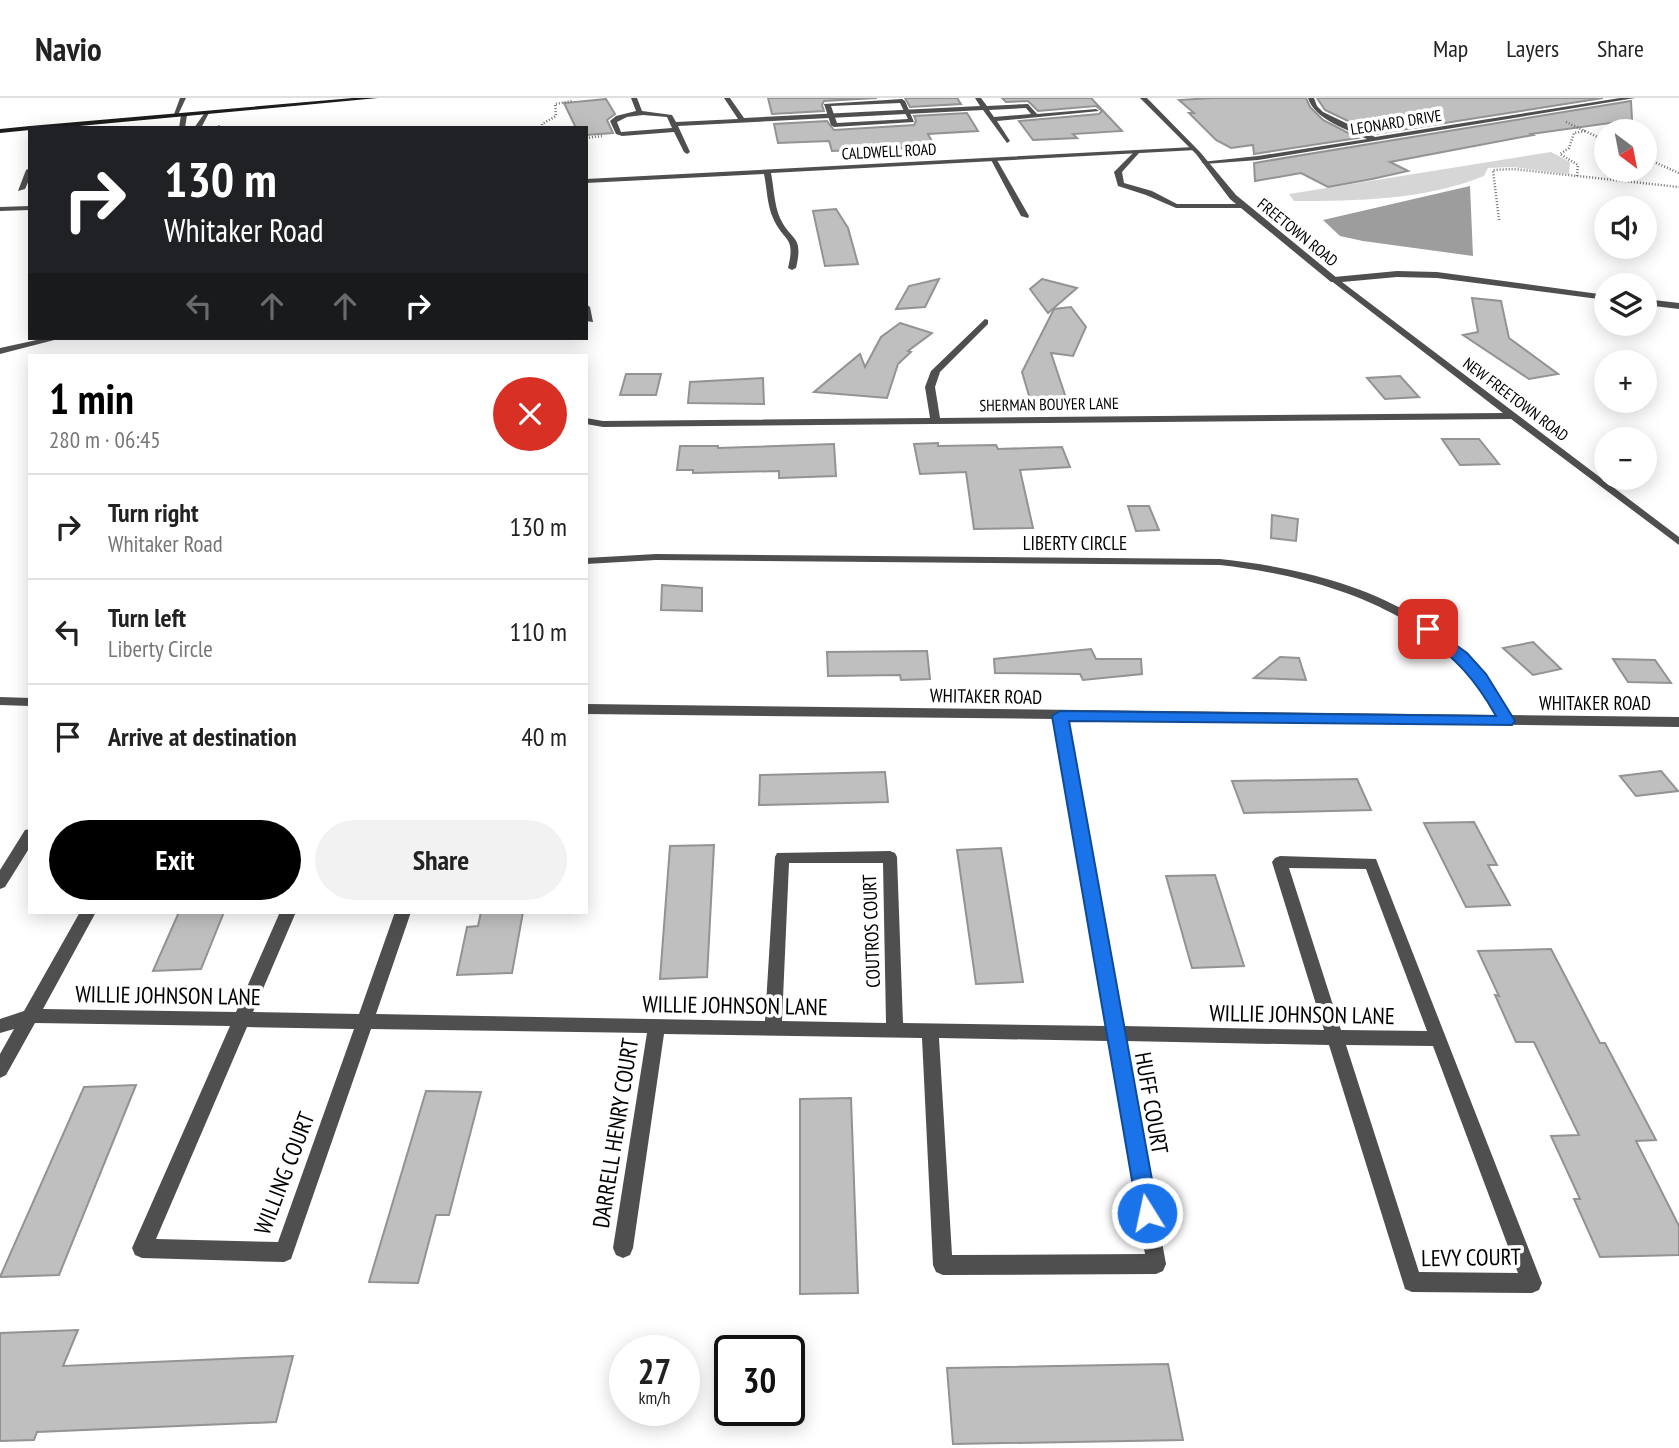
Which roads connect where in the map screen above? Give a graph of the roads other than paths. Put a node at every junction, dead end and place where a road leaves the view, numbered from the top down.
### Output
1 (183, 98) edge
2 (374, 98) edge
3 (634, 98) edge
4 (727, 98) edge
5 (978, 98) edge
6 (1143, 98) edge
7 (1311, 98) edge
8 (1632, 98) edge
9 (985, 108) junction
10 (909, 111) junction
11 (1096, 111) dead end
12 (206, 113) junction
13 (640, 114) junction
14 (180, 115) junction
15 (830, 116) junction
16 (1036, 116) junction
17 (741, 119) junction
18 (993, 119) junction
19 (54, 126) edge
20 (182, 126) edge
21 (198, 126) edge
22 (675, 127) junction
23 (28, 128) edge
24 (0, 131) edge
25 (1375, 140) junction
26 (1007, 141) dead end
27 (1194, 149) junction
28 (687, 152) dead end
29 (1135, 153) junction
30 (993, 160) junction
31 (1205, 162) junction
32 (767, 171) junction
33 (28, 174) edge
34 (588, 181) edge
35 (21, 189) dead end
36 (1243, 206) junction
37 (28, 208) edge
38 (0, 209) edge
39 (1025, 216) dead end
40 (792, 268) dead end
41 (1334, 280) junction
42 (1594, 295) edge
43 (1657, 303) edge
44 (1679, 306) edge
45 (588, 314) edge
46 (590, 320) dead end
47 (985, 322) dead end
48 (48, 340) edge
49 (0, 351) edge
50 (1512, 416) junction
51 (588, 421) edge
52 (935, 421) junction
53 (1679, 542) edge
54 (588, 561) edge
55 (0, 701) edge
56 (28, 702) edge
57 (588, 709) edge
58 (1060, 716) junction
59 (1507, 721) junction
60 (1679, 722) edge
61 (28, 837) edge
62 (0, 883) edge
63 (87, 914) edge
64 (287, 914) edge
65 (402, 914) edge
66 (30, 1016) junction
67 (241, 1020) junction
68 (365, 1022) junction
69 (0, 1026) edge
70 (657, 1026) junction
71 (773, 1028) junction
72 (895, 1030) junction
73 (930, 1031) junction
74 (1114, 1034) junction
75 (1335, 1038) junction
76 (1438, 1039) junction
77 (0, 1070) edge
78 (623, 1248) dead end

1 - 14 street
2 - 12 main road
3 - 13 street
4 - 17 street
5 - 9 street
6 - 27 street, FREETOWN ROAD
7 - 25 street
8 - 25 street, LEONARD DRIVE
9 - 10 street
9 - 16 street
9 - 18 street
10 - 15 street
10 - 15 street
11 - 16 street
12 - 14 main road
12 - 21 street
13 - 22 street
13 - 22 street
14 - 19 main road
14 - 20 street
15 - 17 street
16 - 18 street
17 - 22 street
18 - 26 street
22 - 28 street
23 - 24 main road
25 - 31 street, LEONARD DRIVE
27 - 29 street, CALDWELL ROAD
27 - 31 street, FREETOWN ROAD
29 - 30 street, CALDWELL ROAD
29 - 36 street
30 - 32 street, CALDWELL ROAD
30 - 39 street
31 - 36 street, FREETOWN ROAD
32 - 34 street, CALDWELL ROAD
32 - 40 street
33 - 35 street
36 - 41 street, FREETOWN ROAD
37 - 38 street
41 - 42 street, FREETOWN ROAD
41 - 50 street, NEW FREETOWN ROAD
43 - 44 street
45 - 46 street
47 - 52 street
48 - 49 street
50 - 52 street, SHERMAN BOUYER LANE
50 - 53 street, NEW FREETOWN ROAD
51 - 52 street, SHERMAN BOUYER LANE
54 - 59 street, LIBERTY CIRCLE
55 - 56 street
57 - 58 street, WHITAKER ROAD
58 - 59 street, WHITAKER ROAD
58 - 74 street, HUFF COURT
59 - 60 street, WHITAKER ROAD
61 - 62 street
63 - 66 street
64 - 67 street, WILLING COURT
65 - 68 street, WILLING COURT
66 - 67 street, WILLIE JOHNSON LANE
66 - 69 street, WILLIE JOHNSON LANE
66 - 77 street
67 - 68 street, WILLIE JOHNSON LANE
67 - 68 street, WILLING COURT
68 - 70 street, WILLIE JOHNSON LANE
70 - 71 street, WILLIE JOHNSON LANE
70 - 78 street, DARRELL HENRY COURT
71 - 72 street, WILLIE JOHNSON LANE
71 - 72 street, COUTROS COURT
72 - 73 street, WILLIE JOHNSON LANE
73 - 74 street, WILLIE JOHNSON LANE
73 - 74 street, HUFF COURT
74 - 75 street, WILLIE JOHNSON LANE
75 - 76 street, WILLIE JOHNSON LANE
75 - 76 street, LEVY COURT
75 - 76 street, LEVY COURT

